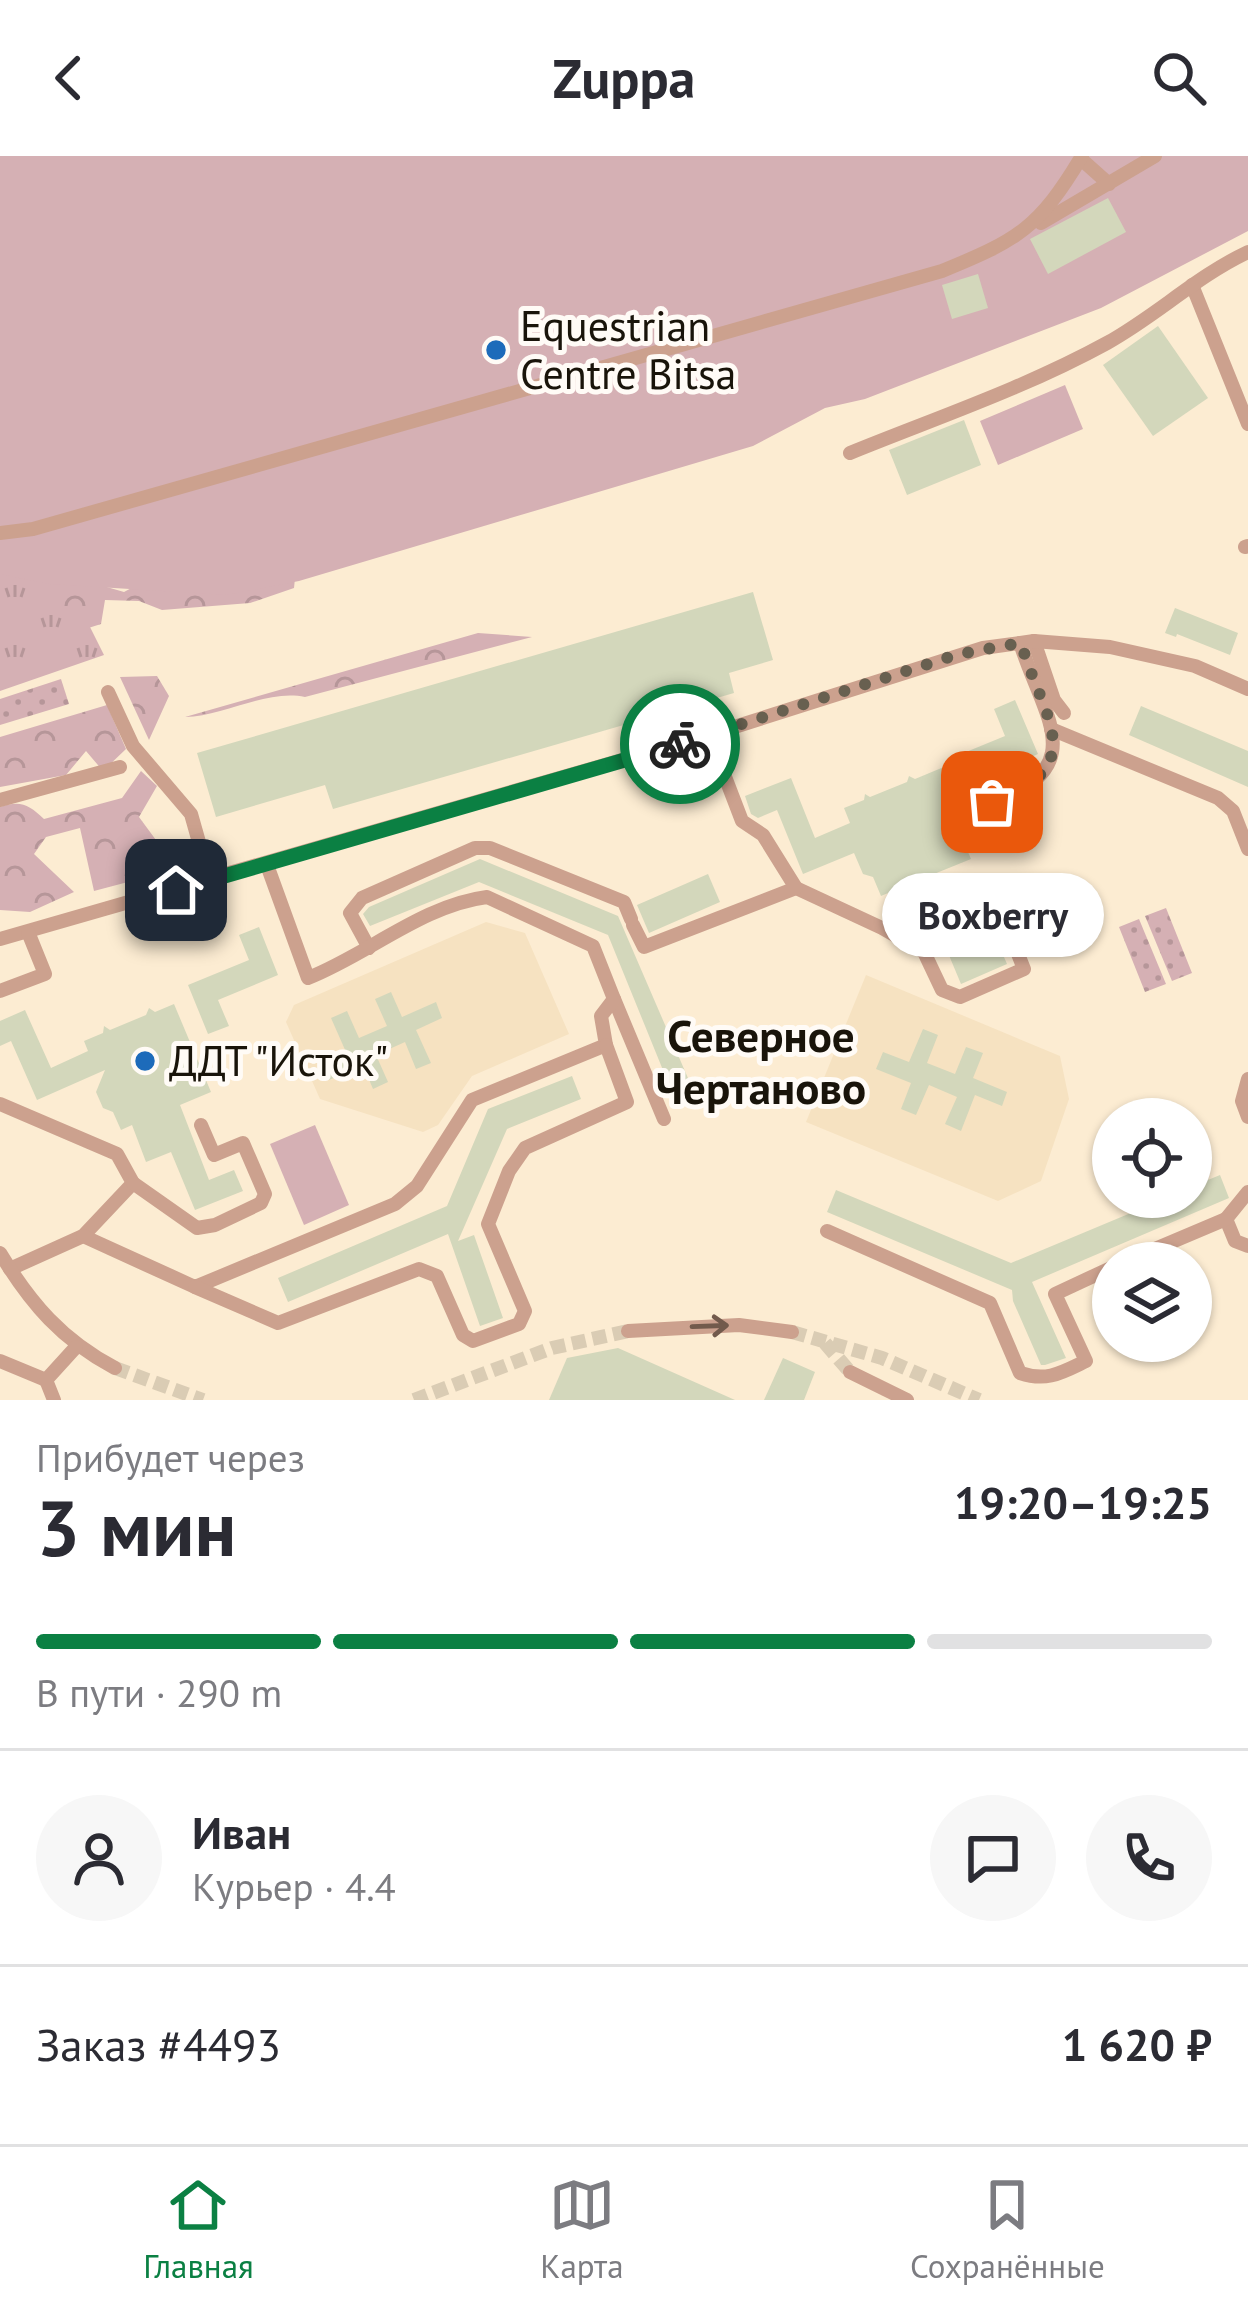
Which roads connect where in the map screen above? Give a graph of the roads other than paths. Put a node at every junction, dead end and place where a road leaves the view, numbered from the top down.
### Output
1 (1156, 156) edge
2 (1082, 158) edge
3 (1109, 184) junction
4 (999, 248) junction
5 (1248, 252) edge
6 (1192, 286) junction
7 (1248, 424) edge
8 (850, 453) dead end
9 (0, 533) edge
10 (1028, 642) junction
11 (1248, 689) edge
12 (108, 692) dead end
13 (1064, 713) dead end
14 (1051, 729) junction
15 (709, 735) junction
16 (120, 767) dead end
17 (0, 800) edge
18 (992, 802) dead end
19 (1248, 849) edge
20 (267, 865) junction
21 (210, 881) junction
22 (796, 888) junction
23 (1002, 914) dead end
24 (28, 932) junction
25 (0, 939) edge
26 (369, 948) junction
27 (0, 991) edge
28 (614, 999) junction
29 (605, 1045) junction
30 (1248, 1078) edge
31 (0, 1104) edge
32 (1248, 1117) edge
33 (664, 1119) dead end
34 (201, 1125) dead end
35 (133, 1184) junction
36 (1248, 1192) edge
37 (1226, 1219) junction
38 (826, 1231) dead end
39 (82, 1236) junction
40 (1172, 1242) edge
41 (1248, 1246) edge
42 (0, 1253) edge
43 (10, 1269) junction
44 (1092, 1277) edge
45 (195, 1287) junction
46 (628, 1331) tunnel mouth
47 (792, 1332) tunnel mouth
48 (76, 1347) junction
49 (0, 1361) edge
50 (115, 1368) tunnel mouth
51 (850, 1372) tunnel mouth
52 (46, 1380) junction
53 (54, 1400) edge
54 (906, 1400) edge

1 - 3 street
2 - 3 street
2 - 4 street
3 - 4 street
4 - 9 street
5 - 6 street
6 - 7 street
6 - 8 street
10 - 11 street
10 - 13 street
10 - 14 street
10 - 15 street
12 - 21 street
14 - 18 street
14 - 19 street
15 - 20 street
15 - 22 street
16 - 17 street
20 - 21 street
20 - 26 street
21 - 24 street
22 - 23 street
22 - 26 street
24 - 25 street
24 - 27 street
26 - 28 street
28 - 29 street
28 - 33 street
29 - 45 street
29 - 45 street
30 - 32 street
31 - 35 street
34 - 35 street
35 - 39 street
36 - 37 street
37 - 40 street
37 - 41 street
38 - 44 street
39 - 43 street
39 - 45 street
42 - 43 street
43 - 48 street
46 -> 47 street
48 - 50 street
48 - 52 street
49 - 52 street
51 - 54 street
52 - 53 street

